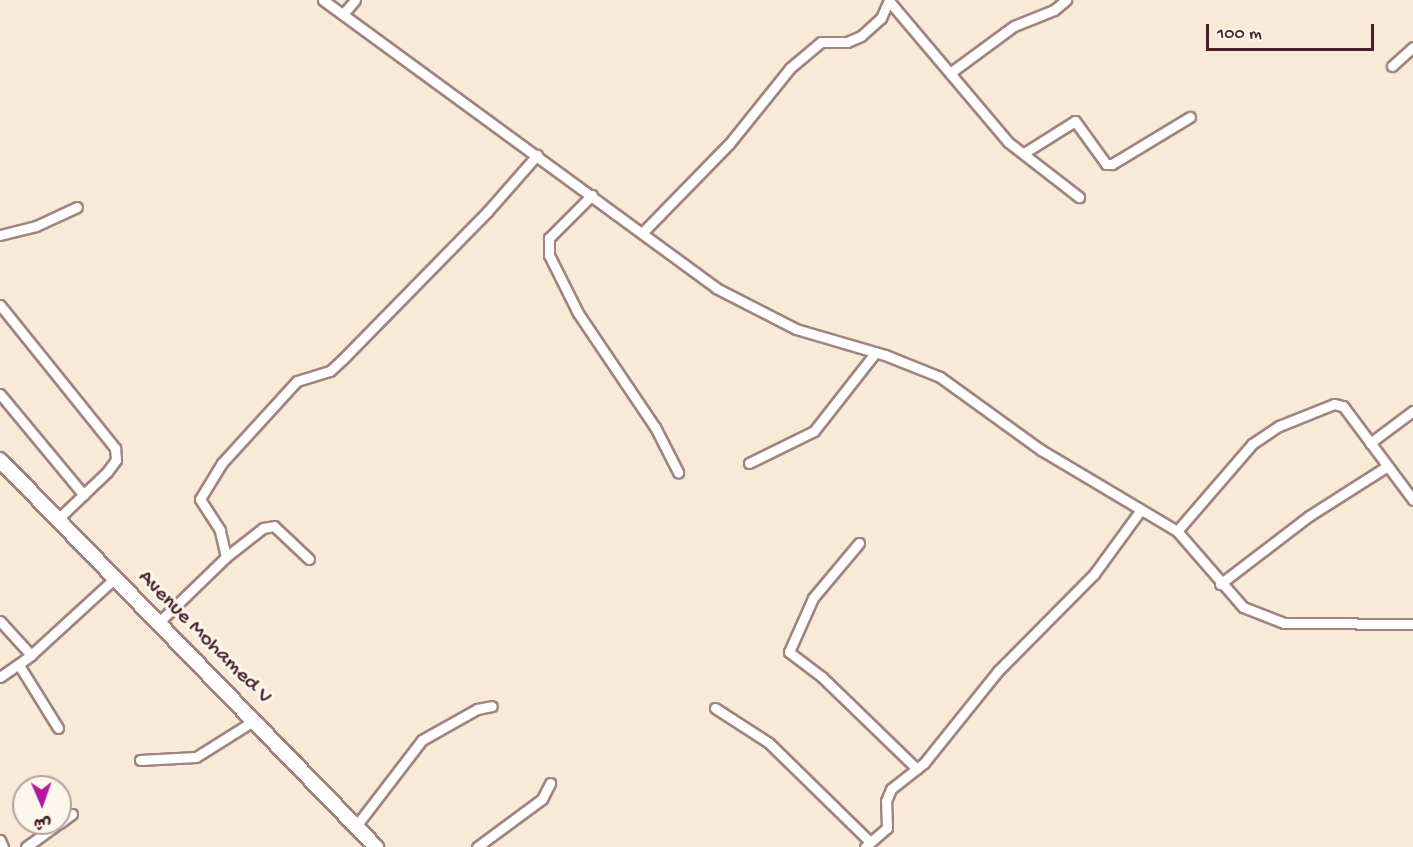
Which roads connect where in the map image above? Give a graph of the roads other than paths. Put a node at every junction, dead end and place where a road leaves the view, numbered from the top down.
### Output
1 (323, 0) edge
2 (355, 0) edge
3 (1066, 0) edge
4 (889, 1) edge
5 (343, 14) junction
6 (1413, 47) edge
7 (1392, 66) dead end
8 (950, 73) junction
9 (1190, 117) dead end
10 (1024, 153) junction
11 (537, 155) junction
12 (592, 195) junction
13 (1079, 197) dead end
14 (77, 207) dead end
15 (642, 232) junction
16 (0, 235) edge
17 (0, 305) edge
18 (876, 352) junction
19 (0, 394) edge
20 (1413, 411) edge
21 (1370, 443) junction
22 (0, 460) edge
23 (749, 463) dead end
24 (1386, 467) junction
25 (678, 472) dead end
26 (84, 495) junction
27 (1413, 500) edge
28 (1140, 511) junction
29 (58, 519) junction
30 (1177, 531) junction
31 (859, 543) dead end
32 (226, 557) junction
33 (309, 559) dead end
34 (115, 578) junction
35 (1220, 584) junction
36 (0, 621) edge
37 (159, 622) junction
38 (1413, 624) edge
39 (31, 655) junction
40 (19, 665) junction
41 (0, 677) edge
42 (492, 706) dead end
43 (716, 708) dead end
44 (255, 720) junction
45 (58, 728) dead end
46 (140, 760) dead end
47 (916, 769) junction
48 (550, 783) dead end
49 (356, 826) junction
50 (43, 835) edge
51 (0, 840) edge
52 (868, 845) edge
53 (3, 847) edge
54 (26, 847) edge
55 (376, 847) edge
56 (477, 847) edge

1 - 5 street
2 - 5 street
3 - 8 street
4 - 8 street
4 - 15 street
5 - 11 street
6 - 7 street
8 - 10 street
9 - 10 street
10 - 13 street
11 - 12 street
11 - 32 street
12 - 15 street
12 - 25 street
14 - 16 street
15 - 18 street
17 - 26 street
18 - 23 street
18 - 28 street
19 - 26 street
20 - 21 street
21 - 24 street
21 - 30 street
22 - 29 main road, Avenue Mohamed V
24 - 27 street
24 - 35 street
26 - 29 street
28 - 30 street
28 - 47 street
29 - 34 main road, Avenue Mohamed V
30 - 35 street
31 - 47 street
32 - 33 street
32 - 37 street
34 - 37 main road, Avenue Mohamed V
34 - 39 street
35 - 38 street
36 - 39 street
37 - 44 main road, Avenue Mohamed V
39 - 40 street
40 - 41 street
40 - 45 street
42 - 49 street
43 - 52 street
44 - 46 street
44 - 49 main road, Avenue Mohamed V
47 - 52 street
48 - 56 street
49 - 55 main road, Avenue Mohamed V
50 - 54 street
51 - 53 street

